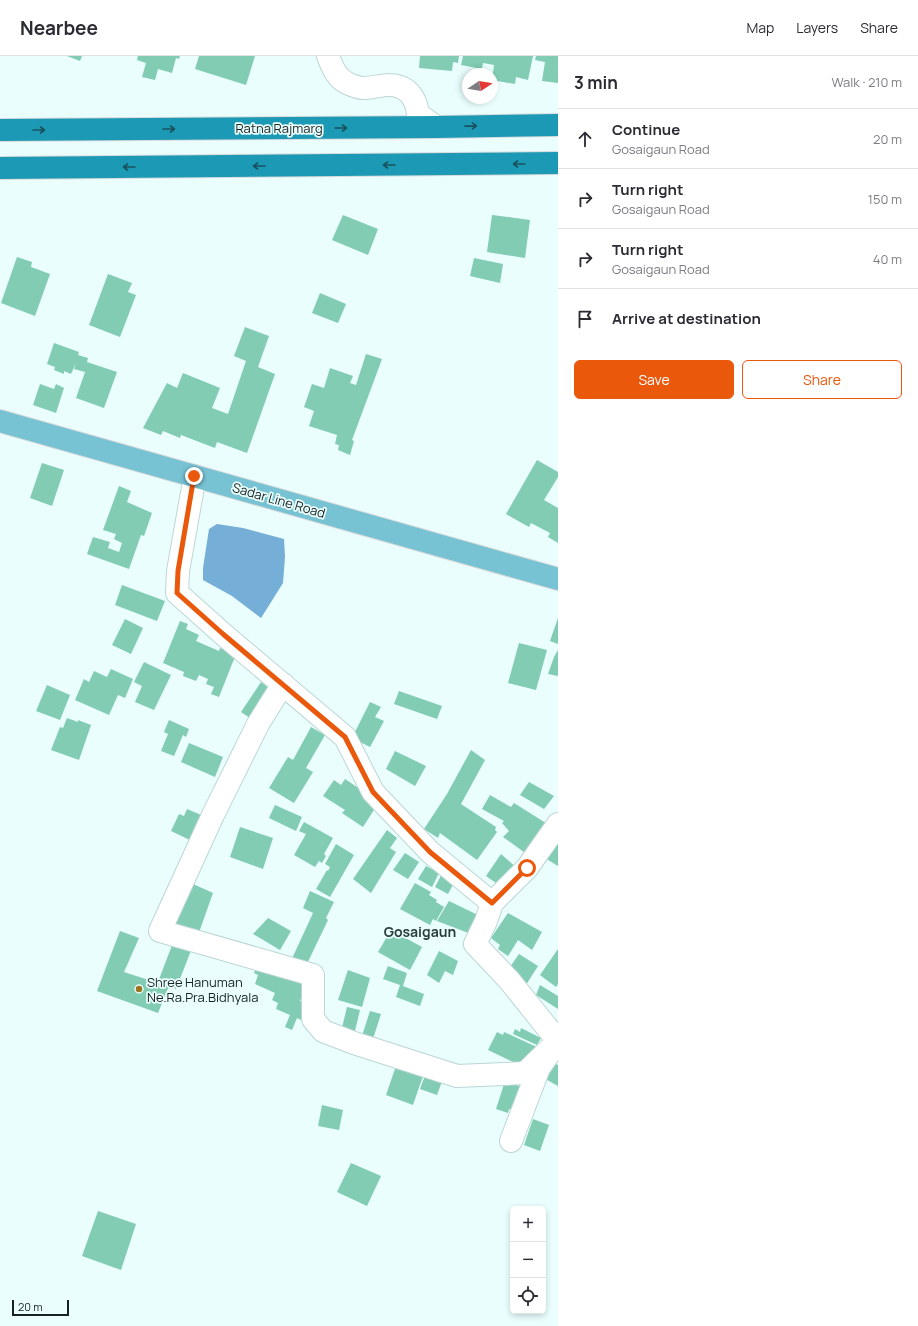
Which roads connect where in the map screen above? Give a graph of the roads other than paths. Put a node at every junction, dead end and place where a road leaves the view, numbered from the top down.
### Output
1 (328, 56) edge
2 (558, 125) edge
3 (436, 127) junction
4 (0, 130) edge
5 (558, 163) edge
6 (0, 168) edge
7 (0, 421) edge
8 (194, 476) junction
9 (558, 579) edge
10 (283, 684) junction
11 (558, 824) edge
12 (492, 903) junction
13 (558, 1041) edge
14 (511, 1141) dead end

1 - 3 street
3 -> 2 highway, Ratna Rajmarg
4 -> 3 highway, Ratna Rajmarg
5 -> 6 highway
7 - 8 main road, Sadar Line Road
8 - 9 main road, Sadar Line Road
8 - 10 street
10 - 12 street
10 - 13 street
11 - 12 street
12 - 13 street
13 - 14 street

